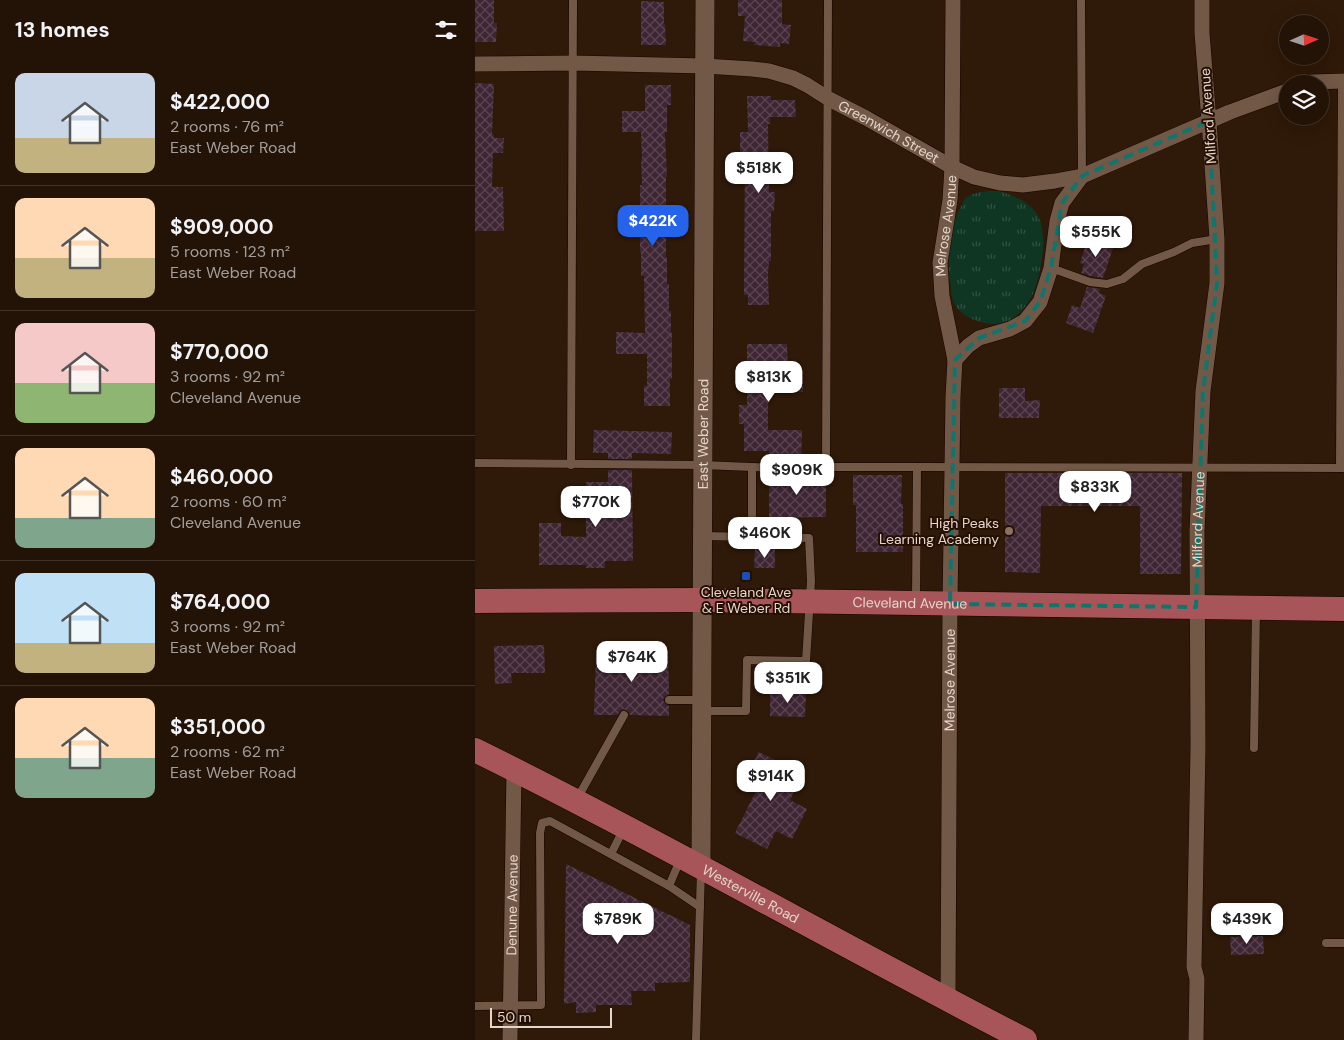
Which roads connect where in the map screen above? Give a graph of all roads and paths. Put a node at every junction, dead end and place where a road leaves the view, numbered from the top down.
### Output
1 (573, 0) edge
2 (705, 0) edge
3 (829, 0) edge
4 (953, 0) edge
5 (1081, 0) edge
6 (1202, 0) edge
7 (573, 63) junction
8 (475, 64) edge
9 (705, 66) junction
10 (1329, 81) edge
11 (1343, 81) edge
12 (1279, 94) edge
13 (829, 99) junction
14 (1209, 121) junction
15 (952, 167) junction
16 (1082, 176) junction
17 (1217, 239) junction
18 (1051, 268) junction
19 (955, 360) junction
20 (475, 463) edge
21 (571, 465) junction
22 (702, 465) junction
23 (752, 467) junction
24 (826, 467) junction
25 (917, 467) junction
26 (952, 467) junction
27 (1199, 468) junction
28 (1342, 468) edge
29 (702, 536) junction
30 (752, 537) junction
31 (701, 600) junction
32 (475, 601) edge
33 (810, 602) junction
34 (916, 603) junction
35 (949, 604) junction
36 (1196, 607) junction
37 (1256, 608) junction
38 (1344, 609) edge
39 (669, 700) dead end
40 (701, 706) junction
41 (624, 715) dead end
42 (1254, 748) dead end
43 (475, 750) edge
44 (514, 769) junction
45 (576, 801) junction
46 (625, 827) junction
47 (611, 854) junction
48 (691, 861) junction
49 (669, 886) junction
50 (700, 908) junction
51 (1326, 943) dead end
52 (1344, 943) edge
53 (948, 1000) junction
54 (510, 1005) junction
55 (475, 1006) edge
56 (510, 1040) edge
57 (696, 1040) edge
58 (1025, 1040) edge
59 (1196, 1040) edge

1 - 7 lane
2 - 9 street, East Weber Road
3 - 13 lane
4 - 15 street, Melrose Avenue
5 - 16 lane
6 - 14 street, Milford Avenue
7 - 8 street, Greenwich Street
7 - 9 street, Greenwich Street
7 - 21 lane
9 - 13 street, Greenwich Street
9 - 22 street, East Weber Road
10 - 11 street
11 - 28 lane
12 - 14 street, Greenwich Street
13 - 15 street, Greenwich Street
13 - 24 lane
14 - 16 street, Greenwich Street
14 - 17 street, Milford Avenue
15 - 16 street, Greenwich Street
15 - 19 street, Melrose Avenue
16 - 18 street
17 - 18 lane
17 - 27 street, Milford Avenue
18 - 19 street
19 - 26 street, Melrose Avenue
20 - 21 lane
21 - 22 lane
22 - 23 lane
22 - 29 street, East Weber Road
23 - 24 lane
23 - 30 lane
24 - 25 lane
25 - 26 lane
25 - 34 lane
26 - 27 lane
26 - 35 street, Melrose Avenue
27 - 28 lane
27 - 36 street, Milford Avenue
29 - 30 lane
29 - 31 street, East Weber Road
30 - 33 lane
31 - 32 main road, Cleveland Avenue
31 - 33 main road, Cleveland Avenue
31 - 40 street, East Weber Road
33 - 34 main road, Cleveland Avenue
33 - 40 lane
34 - 35 main road, Cleveland Avenue
35 - 36 main road, Cleveland Avenue
35 - 53 street, Melrose Avenue
36 - 37 main road, Cleveland Avenue
36 - 59 street, Milford Avenue
37 - 38 main road, Cleveland Avenue
37 - 42 lane
39 - 40 lane
40 - 48 street, East Weber Road
41 - 45 lane
43 - 44 main road, Westerville Road
44 - 45 main road, Westerville Road
44 - 54 street, Denune Avenue
45 - 46 main road, Westerville Road
46 - 47 lane
46 - 48 main road, Westerville Road
47 - 49 lane
47 - 54 lane
48 - 49 lane
48 - 50 lane
48 - 53 main road, Westerville Road
49 - 50 lane
50 - 57 lane
51 - 52 lane
53 - 58 main road, Westerville Road
54 - 55 lane
54 - 56 street, Denune Avenue

